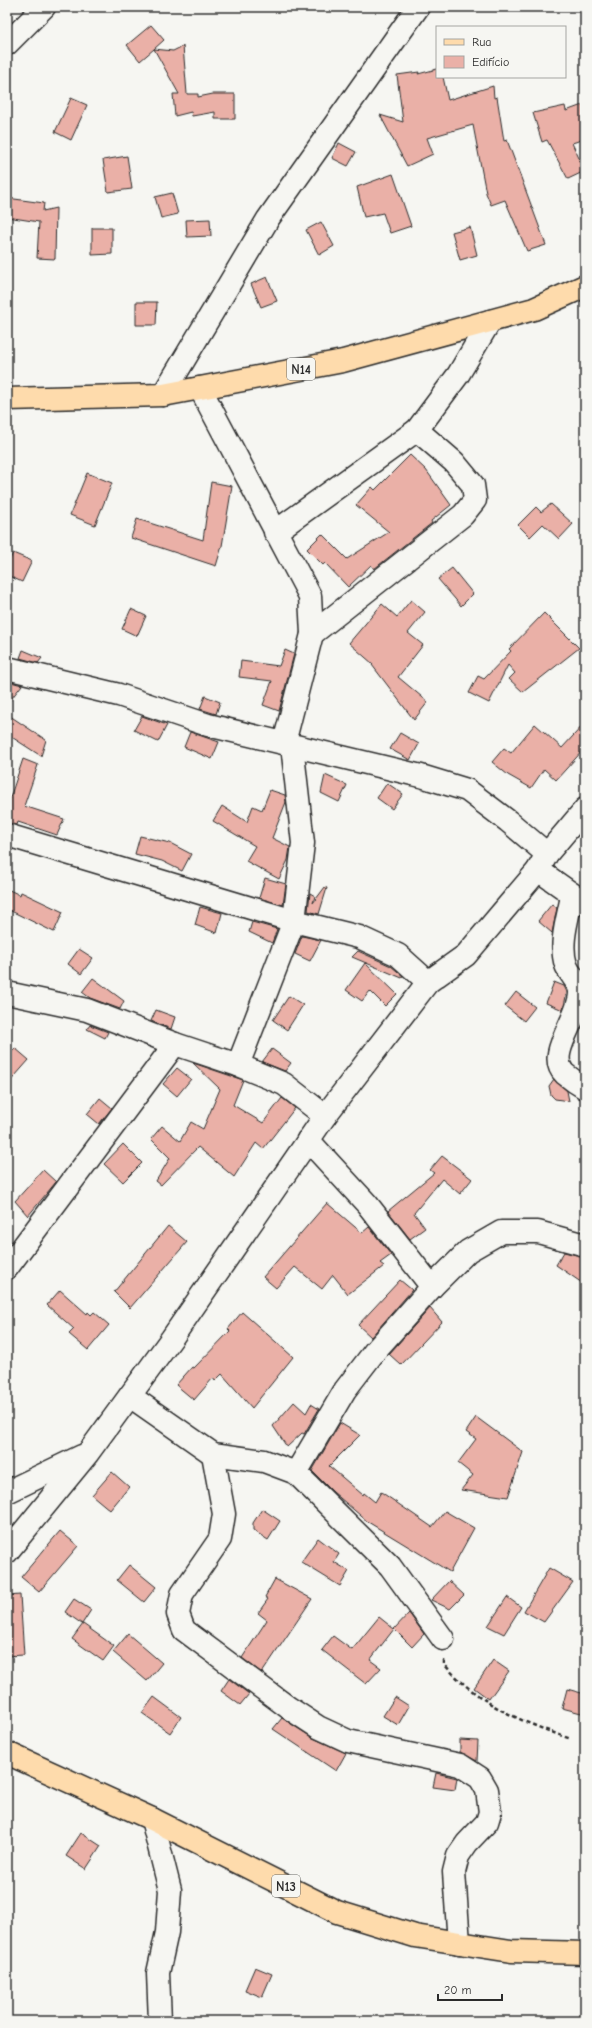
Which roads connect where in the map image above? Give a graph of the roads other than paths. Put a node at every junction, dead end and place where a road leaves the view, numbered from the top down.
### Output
1 (44, 7) edge
2 (418, 7) edge
3 (7, 44) edge
4 (585, 286) edge
5 (490, 321) junction
6 (200, 388) junction
7 (163, 395) junction
8 (7, 399) edge
9 (417, 430) junction
10 (275, 532) junction
11 (312, 634) junction
12 (7, 668) edge
13 (288, 744) junction
14 (585, 809) edge
15 (7, 835) edge
16 (543, 862) junction
17 (579, 899) edge
18 (294, 920) junction
19 (428, 982) junction
20 (7, 993) edge
21 (175, 1044) junction
22 (238, 1065) junction
23 (585, 1088) edge
24 (325, 1116) junction
25 (308, 1140) junction
26 (585, 1245) edge
27 (7, 1268) edge
28 (432, 1287) junction
29 (130, 1396) junction
30 (88, 1453) junction
31 (213, 1454) junction
32 (296, 1473) junction
33 (7, 1492) edge
34 (7, 1552) edge
35 (443, 1639) road end
36 (7, 1753) edge
37 (152, 1820) junction
38 (459, 1943) junction
39 (585, 1953) edge
40 (160, 2021) edge

1 - 3 street
2 - 7 street
4 - 5 main road, N14
5 - 6 main road, N14
5 - 9 street
6 - 7 main road, N14
6 - 10 street
7 - 8 main road, N14
9 - 10 street
9 - 11 street
10 - 11 street
11 - 13 street
12 - 13 street
13 - 16 street
13 - 18 street
14 - 16 street
15 - 18 street
16 - 17 street
16 - 19 street
17 - 23 street
18 - 19 street
18 - 22 street
19 - 24 street
20 - 21 street
21 - 22 street
21 - 27 street
22 - 24 street
24 - 25 street
25 - 28 street
25 - 29 street
26 - 28 street
28 - 32 street
29 - 30 street
29 - 31 street
30 - 33 street
30 - 34 street
31 - 32 street
31 - 38 street
32 - 35 street
36 - 37 main road, N13
37 - 38 main road, N13
37 - 40 street
38 - 39 main road, N13

